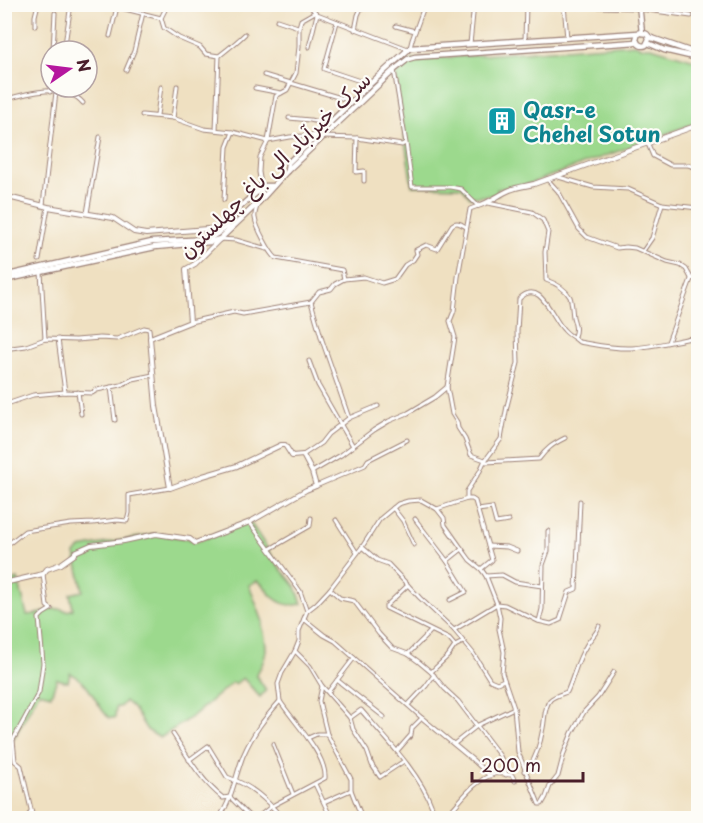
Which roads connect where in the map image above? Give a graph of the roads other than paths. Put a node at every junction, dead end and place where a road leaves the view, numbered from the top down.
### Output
1 (38, 4) edge
2 (71, 4) edge
3 (168, 4) edge
4 (308, 4) edge
5 (363, 4) edge
6 (474, 4) edge
7 (526, 4) edge
8 (425, 5) edge
9 (564, 5) edge
10 (116, 6) edge
11 (574, 6) dead end
12 (640, 7) edge
13 (443, 9) dead end
14 (56, 13) dead end
15 (142, 13) junction
16 (316, 13) junction
17 (691, 16) dead end
18 (162, 18) junction
19 (277, 20) dead end
20 (337, 22) junction
21 (35, 26) dead end
22 (396, 26) dead end
23 (299, 27) junction
24 (355, 30) junction
25 (416, 31) junction
26 (640, 33) junction
27 (245, 34) dead end
28 (110, 36) dead end
29 (567, 38) junction
30 (54, 39) edge
31 (66, 39) edge
32 (525, 40) junction
33 (649, 40) junction
34 (637, 42) junction
35 (470, 44) junction
36 (309, 47) dead end
37 (409, 49) junction
38 (699, 54) edge
39 (219, 56) junction
40 (699, 58) edge
41 (126, 70) dead end
42 (394, 70) junction
43 (264, 75) dead end
44 (291, 83) junction
45 (370, 84) junction
46 (177, 86) dead end
47 (161, 87) dead end
48 (255, 88) dead end
49 (39, 91) edge
50 (282, 93) junction
51 (55, 99) edge
52 (81, 99) edge
53 (4, 100) edge
54 (352, 101) junction
55 (83, 103) dead end
56 (142, 115) dead end
57 (157, 115) junction
58 (173, 118) junction
59 (289, 118) dead end
60 (332, 125) junction
61 (699, 125) edge
62 (216, 130) junction
63 (233, 132) junction
64 (317, 135) junction
65 (100, 137) dead end
66 (324, 137) junction
67 (357, 138) junction
68 (268, 141) junction
69 (406, 143) junction
70 (648, 144) junction
71 (699, 168) edge
72 (287, 171) junction
73 (555, 176) junction
74 (547, 179) junction
75 (364, 181) dead end
76 (273, 186) junction
77 (261, 188) junction
78 (4, 196) edge
79 (261, 199) junction
80 (224, 200) dead end
81 (488, 203) junction
82 (662, 204) junction
83 (46, 206) junction
84 (478, 206) junction
85 (699, 208) edge
86 (87, 213) junction
87 (466, 227) junction
88 (218, 234) junction
89 (220, 239) junction
90 (267, 249) junction
91 (643, 251) junction
92 (39, 260) dead end
93 (84, 260) junction
94 (699, 268) edge
95 (42, 272) junction
96 (4, 276) edge
97 (345, 279) junction
98 (695, 279) edge
99 (4, 280) edge
100 (311, 302) junction
101 (190, 322) junction
102 (574, 336) junction
103 (699, 337) edge
104 (150, 338) junction
105 (45, 339) junction
106 (58, 339) junction
107 (668, 342) junction
108 (4, 349) edge
109 (309, 361) dead end
110 (153, 375) junction
111 (111, 387) junction
112 (447, 387) junction
113 (65, 392) junction
114 (78, 392) junction
115 (4, 405) edge
116 (378, 406) dead end
117 (81, 414) dead end
118 (349, 418) junction
119 (115, 420) dead end
120 (340, 425) junction
121 (565, 438) dead end
122 (407, 440) dead end
123 (352, 446) junction
124 (303, 454) junction
125 (485, 461) junction
126 (312, 472) junction
127 (316, 486) junction
128 (170, 488) junction
129 (467, 499) junction
130 (580, 501) dead end
131 (393, 508) junction
132 (437, 509) junction
133 (478, 510) junction
134 (311, 518) dead end
135 (415, 519) dead end
136 (336, 520) dead end
137 (509, 521) dead end
138 (250, 522) junction
139 (548, 531) dead end
140 (4, 543) edge
141 (414, 545) dead end
142 (488, 546) junction
143 (362, 547) junction
144 (270, 549) junction
145 (462, 549) junction
146 (517, 551) dead end
147 (357, 553) junction
148 (447, 561) junction
149 (482, 569) junction
150 (43, 574) junction
151 (486, 576) junction
152 (4, 583) edge
153 (408, 585) junction
154 (543, 586) junction
155 (330, 589) junction
156 (450, 600) dead end
157 (497, 604) junction
158 (307, 611) junction
159 (304, 619) junction
160 (538, 621) junction
161 (599, 626) dead end
162 (454, 630) junction
163 (431, 631) junction
164 (464, 642) junction
165 (455, 646) junction
166 (295, 651) junction
167 (408, 654) junction
168 (354, 658) junction
169 (614, 672) dead end
170 (432, 674) junction
171 (337, 680) junction
172 (504, 680) junction
173 (322, 686) junction
174 (328, 692) junction
175 (280, 701) junction
176 (408, 705) junction
177 (514, 708) junction
178 (384, 717) dead end
179 (422, 717) junction
180 (350, 718) junction
181 (478, 725) junction
182 (173, 734) dead end
183 (327, 734) junction
184 (308, 738) junction
185 (273, 744) dead end
186 (453, 744) junction
187 (397, 752) junction
188 (189, 760) junction
189 (404, 761) junction
190 (525, 771) junction
191 (507, 775) junction
192 (490, 776) junction
193 (236, 780) junction
194 (516, 781) dead end
195 (315, 784) junction
196 (351, 790) junction
197 (293, 794) junction
198 (230, 797) junction
199 (324, 802) junction
200 (272, 806) junction
201 (432, 807) dead end
202 (31, 811) junction
203 (27, 819) edge
204 (33, 819) edge
205 (219, 819) edge
206 (250, 819) edge
207 (257, 819) edge
208 (282, 819) edge
209 (331, 819) edge
210 (362, 819) edge
211 (444, 819) edge

1 - 21 street
2 - 31 street
3 - 18 street
4 - 16 street
5 - 24 street
6 - 35 street
7 - 32 street
8 - 13 street
8 - 25 street
9 - 29 street
10 - 15 street
10 - 28 street
11 - 12 street
12 - 17 street
12 - 26 main road
14 - 30 street
15 - 18 street
15 - 41 street
16 - 20 street
16 - 23 street
16 - 36 street
18 - 39 street
19 - 23 street
20 - 24 street
20 - 45 street
22 - 25 street
23 - 44 street
24 - 37 street
25 - 37 street
26 - 29 main road
26 - 33 main road
26 - 34 main road
27 - 39 street
29 - 32 main road
32 - 35 main road
33 - 34 main road, سرک خیرآباد الی باغ چهلستون
33 - 38 main road
33 - 40 main road
34 - 42 main road, سرک خیرآباد الی باغ چهلستون
35 - 37 main road
37 - 45 main road
39 - 62 street
42 - 60 main road, سرک خیرآباد الی باغ چهلستون
42 - 69 street
43 - 44 street
44 - 50 street
44 - 54 street
45 - 54 main road
46 - 58 street
47 - 57 street
48 - 50 street
49 - 53 street
50 - 68 street
51 - 83 street
52 - 55 street
54 - 60 main road
56 - 57 street
57 - 58 street
58 - 62 street
59 - 60 street
60 - 64 main road
60 - 66 main road, سرک خیرآباد الی باغ چهلستون
61 - 70 street
62 - 63 street
63 - 68 street
63 - 80 street
64 - 66 street
64 - 68 street
64 - 72 main road
65 - 86 street
66 - 67 street
66 - 72 main road, سرک خیرآباد الی باغ چهلستون
67 - 69 street
67 - 75 street
68 - 77 street
69 - 84 street
70 - 71 street
70 - 73 street
72 - 76 main road, سرک خیرآباد الی باغ چهلستون
73 - 74 street
73 - 82 street
74 - 81 street
74 - 91 street
76 - 77 main road
76 - 79 main road, سرک خیرآباد الی باغ چهلستون
77 - 79 street
77 - 88 main road
78 - 83 street
79 - 89 main road, سرک خیرآباد الی باغ چهلستون
79 - 90 street
81 - 84 street
81 - 102 street
82 - 85 street
82 - 91 street
83 - 86 street
83 - 92 street
84 - 87 street
86 - 88 street
87 - 97 street
87 - 112 street
88 - 93 main road
89 - 90 street
89 - 93 main road
89 - 101 street, سرک خیرآباد الی باغ چهلستون
90 - 97 street
91 - 98 street
93 - 95 main road
93 - 96 main road
94 - 98 street
95 - 99 main road
95 - 105 street
97 - 100 street
98 - 107 street
100 - 101 street
100 - 118 street
101 - 104 street
102 - 107 street
102 - 125 street
103 - 107 street
104 - 106 street
104 - 110 street
105 - 106 street
105 - 108 street
106 - 113 street
109 - 120 street
110 - 111 street
110 - 128 street
111 - 114 street
111 - 119 street
112 - 123 street
112 - 125 street
113 - 114 street
113 - 115 street
114 - 117 street
116 - 118 street
118 - 120 street
120 - 123 street
120 - 124 street
121 - 125 street
122 - 127 street
123 - 126 street
124 - 126 street
124 - 128 street
125 - 129 street
126 - 127 street
127 - 138 street
128 - 140 street
129 - 132 street
129 - 133 street
130 - 160 street
131 - 132 street
131 - 141 street
131 - 143 street
132 - 145 street
133 - 137 street
133 - 142 street
134 - 144 street
135 - 148 street
136 - 147 street
138 - 144 street
138 - 150 street
139 - 154 street
142 - 146 street
142 - 149 street
143 - 147 street
143 - 153 street
144 - 158 street
145 - 148 street
145 - 149 street
147 - 155 street
148 - 156 street
149 - 151 street
150 - 152 street
150 - 202 street
151 - 154 street
151 - 157 street
153 - 162 street
153 - 163 street
154 - 160 street
155 - 158 street
155 - 167 street
157 - 160 street
157 - 162 street
157 - 172 street
158 - 159 street
159 - 166 street
159 - 168 street
161 - 190 street
162 - 164 street
163 - 165 street
163 - 167 street
164 - 165 street
164 - 172 street
165 - 170 street
166 - 173 street
166 - 175 street
167 - 170 street
168 - 171 street
168 - 176 street
169 - 190 street
170 - 176 street
170 - 181 street
171 - 174 street
171 - 178 street
172 - 177 street
173 - 174 street
173 - 183 street
174 - 180 street
175 - 184 street
175 - 193 street
176 - 179 street
177 - 181 street
177 - 190 street
179 - 186 street
179 - 187 street
180 - 187 street
180 - 189 street
181 - 186 street
181 - 191 street
182 - 188 street
183 - 184 street
183 - 196 street
184 - 195 street
185 - 197 street
186 - 192 street
187 - 189 street
188 - 193 street
188 - 198 street
189 - 201 street
191 - 192 street
191 - 194 street
192 - 211 street
193 - 198 street
193 - 200 street
195 - 197 street
195 - 199 street
196 - 199 street
196 - 210 street
197 - 200 street
198 - 205 street
198 - 206 street
199 - 209 street
200 - 207 street
200 - 208 street
202 - 203 street
202 - 204 street

